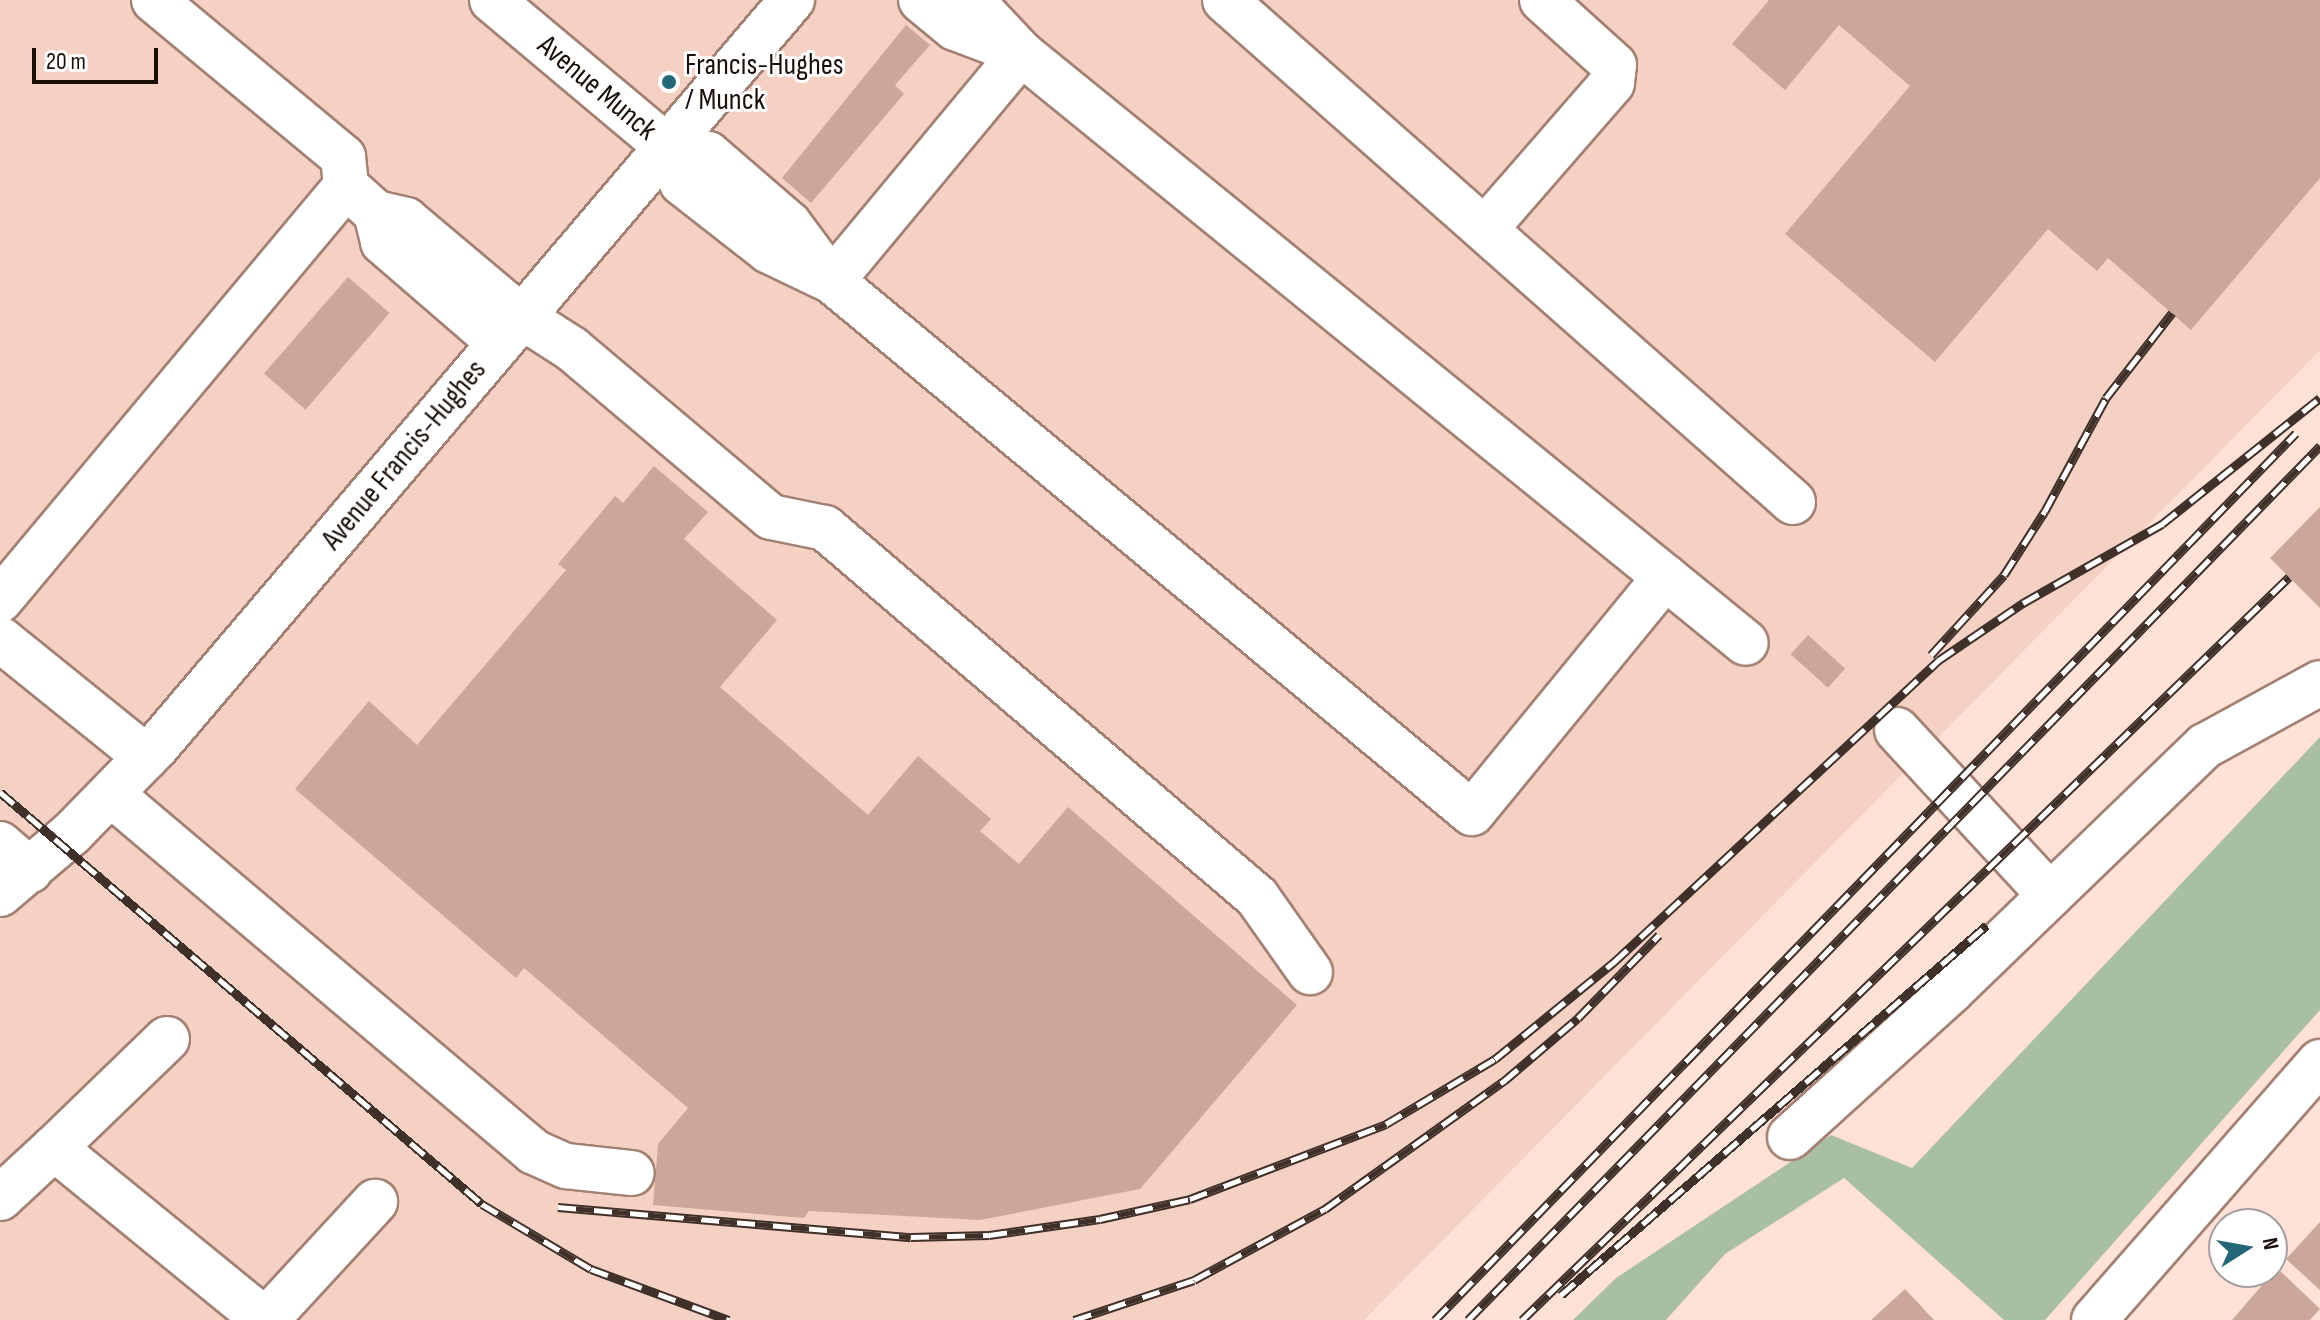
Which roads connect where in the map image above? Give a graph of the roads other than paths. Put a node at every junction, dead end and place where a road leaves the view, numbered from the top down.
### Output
1 (154, 0) edge
2 (492, 0) edge
3 (792, 0) edge
4 (921, 0) edge
5 (971, 0) edge
6 (1225, 0) edge
7 (1542, 0) edge
8 (1021, 53) junction
9 (666, 146) junction
10 (361, 200) junction
11 (1486, 228) junction
12 (832, 281) junction
13 (509, 328) junction
14 (1793, 502) dead end
15 (1665, 577) junction
16 (0, 600) edge
17 (0, 639) edge
18 (1746, 643) dead end
19 (2320, 683) edge
20 (1897, 730) dead end
21 (146, 757) junction
22 (112, 795) junction
23 (10, 869) edge
24 (2050, 895) junction
25 (1310, 972) dead end
26 (167, 1039) dead end
27 (2320, 1062) edge
28 (1790, 1137) dead end
29 (54, 1148) junction
30 (632, 1173) dead end
31 (0, 1198) edge
32 (375, 1202) dead end
33 (265, 1320) edge
34 (2094, 1320) edge

1 - 10 street
2 - 9 street, Avenue Munck
3 - 9 street, Avenue Francis-Hughes
4 - 8 street
5 - 8 street
6 - 11 street
7 - 11 street
8 - 12 street
8 - 15 street
9 - 12 street
9 - 13 street, Avenue Francis-Hughes
10 - 13 street
10 - 16 street
11 - 14 street
12 - 15 street
13 - 21 street, Avenue Francis-Hughes
13 - 25 street
15 - 18 street
17 - 21 street
19 - 24 street
20 - 24 street
21 - 22 street, Avenue Francis-Hughes
22 - 23 street, Avenue Francis-Hughes
22 - 30 street
24 - 28 street
26 - 29 street
27 - 34 street
29 - 31 street
29 - 33 street
32 - 33 street

